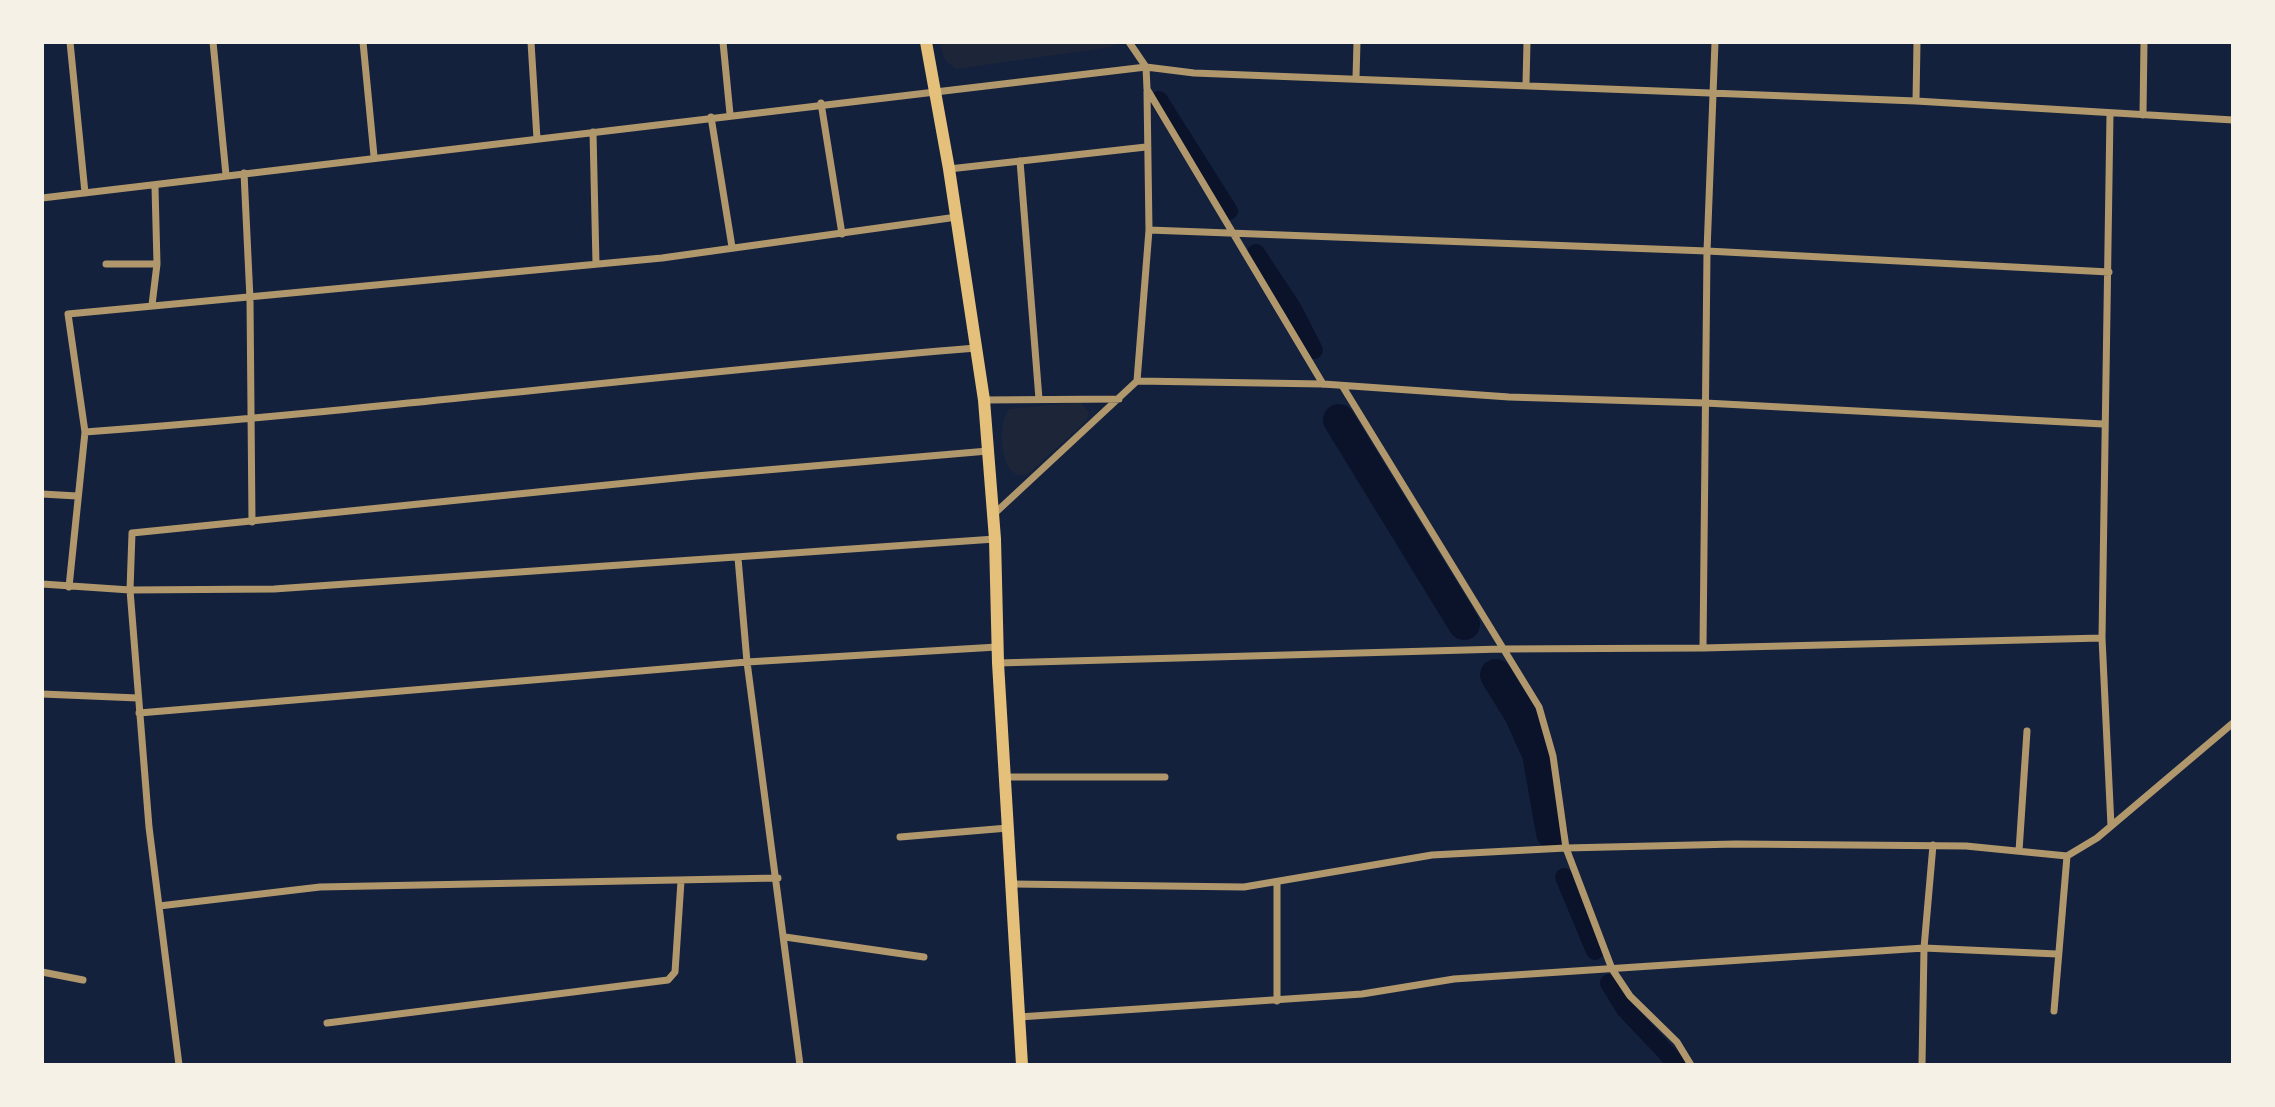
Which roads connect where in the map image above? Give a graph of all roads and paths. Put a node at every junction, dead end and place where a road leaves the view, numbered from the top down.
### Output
1 (70, 42) edge
2 (213, 42) edge
3 (363, 42) edge
4 (531, 42) edge
5 (723, 42) edge
6 (926, 42) edge
7 (1129, 42) edge
8 (1357, 42) edge
9 (1527, 42) edge
10 (1715, 42) edge
11 (1917, 42) edge
12 (2144, 42) edge
13 (1146, 67) junction
14 (1356, 78) junction
15 (1526, 84) junction
16 (1147, 89) junction
17 (936, 91) junction
18 (1716, 93) junction
19 (1916, 101) junction
20 (821, 103) junction
21 (730, 114) junction
22 (2110, 114) junction
23 (2143, 114) junction
24 (711, 117) junction
25 (2233, 120) edge
26 (593, 132) junction
27 (537, 139) junction
28 (1146, 147) junction
29 (374, 156) junction
30 (1020, 161) junction
31 (949, 169) junction
32 (244, 173) junction
33 (226, 175) junction
34 (155, 187) junction
35 (85, 193) junction
36 (42, 198) edge
37 (957, 217) junction
38 (1149, 230) junction
39 (1234, 233) junction
40 (842, 234) junction
41 (732, 247) junction
42 (1707, 251) junction
43 (106, 264) dead end
44 (157, 264) junction
45 (596, 264) junction
46 (2109, 272) junction
47 (250, 299) junction
48 (152, 306) junction
49 (976, 348) junction
50 (1137, 381) junction
51 (1323, 384) junction
52 (1343, 387) junction
53 (984, 400) junction
54 (1039, 400) junction
55 (1120, 400) junction
56 (1705, 403) junction
57 (252, 419) junction
58 (2103, 425) junction
59 (85, 432) junction
60 (988, 451) junction
61 (42, 494) edge
62 (77, 496) junction
63 (993, 515) junction
64 (252, 522) junction
65 (995, 539) junction
66 (738, 558) junction
67 (42, 584) edge
68 (69, 587) junction
69 (130, 590) junction
70 (2102, 638) junction
71 (997, 647) junction
72 (1502, 649) junction
73 (1703, 649) junction
74 (747, 662) junction
75 (998, 663) junction
76 (42, 694) edge
77 (138, 698) junction
78 (139, 713) junction
79 (2233, 723) edge
80 (2027, 731) dead end
81 (1006, 777) junction
82 (1164, 777) dead end
83 (2111, 826) junction
84 (1009, 828) junction
85 (900, 837) dead end
86 (1933, 845) junction
87 (1566, 848) junction
88 (2019, 851) junction
89 (2067, 856) junction
90 (778, 878) junction
91 (681, 881) junction
92 (1012, 884) junction
93 (1277, 884) junction
94 (159, 906) junction
95 (785, 937) junction
96 (1924, 948) junction
97 (2057, 954) junction
98 (924, 957) dead end
99 (1612, 969) junction
100 (42, 972) edge
101 (83, 980) dead end
102 (1277, 1001) junction
103 (2054, 1011) dead end
104 (1019, 1017) junction
105 (327, 1023) dead end
106 (179, 1065) edge
107 (800, 1065) edge
108 (1021, 1065) edge
109 (1691, 1065) edge
110 (1923, 1065) edge

1 - 35 street
2 - 33 street
3 - 29 street
4 - 27 street
5 - 21 street
6 - 17 main road
7 - 13 street
8 - 14 street
9 - 15 street
10 - 18 street
11 - 19 street
12 - 23 street
13 - 14 street
13 - 16 street
13 - 17 street
14 - 15 street
15 - 18 street
16 - 28 street
16 - 39 street
17 - 20 street
17 - 31 main road
18 - 19 street
18 - 42 street
19 - 22 street
20 - 21 street
20 - 40 street
21 - 24 street
22 - 23 street
22 - 46 street
23 - 25 street
24 - 26 street
24 - 41 street
26 - 27 street
26 - 45 street
27 - 29 street
28 - 30 street
28 - 38 street
29 - 32 street
30 - 31 street
30 - 54 street
31 - 37 main road
32 - 33 street
32 - 47 street
33 - 34 street
34 - 35 street
34 - 44 street
35 - 36 street
37 - 40 street
37 - 49 main road
38 - 39 street
38 - 50 street
39 - 42 street
39 - 51 street
40 - 41 street
41 - 45 street
42 - 46 street
42 - 56 street
43 - 44 street
44 - 48 street
45 - 47 street
46 - 58 street
47 - 48 street
47 - 57 street
48 - 59 street
49 - 53 main road
49 - 57 street
50 - 51 street
50 - 55 street
51 - 52 street
52 - 56 street
52 - 72 street
53 - 54 street
53 - 60 main road
54 - 55 street
55 - 63 street
56 - 58 street
56 - 73 street
57 - 59 street
57 - 64 street
58 - 70 street
59 - 62 street
60 - 63 main road
60 - 64 street
61 - 62 street
62 - 68 street
63 - 65 main road
64 - 69 street
65 - 66 street
65 - 71 main road
66 - 69 street
66 - 74 street
67 - 68 street
68 - 69 street
69 - 77 street
70 - 73 street
70 - 83 street
71 - 74 street
71 - 75 main road
72 - 73 street
72 - 75 street
72 - 87 street
74 - 78 street
74 - 90 street
75 - 81 main road
76 - 77 street
77 - 78 street
78 - 94 street
79 - 83 street
80 - 88 street
81 - 82 street
81 - 84 main road
83 - 89 street
84 - 85 street
84 - 92 main road
86 - 87 street
86 - 88 street
86 - 96 street
87 - 93 street
87 - 99 street
88 - 89 street
89 - 97 street
90 - 91 street
90 - 95 street
91 - 94 street
91 - 105 street
92 - 93 street
92 - 104 main road
93 - 102 street
94 - 106 street
95 - 98 street
95 - 107 street
96 - 97 street
96 - 99 street
96 - 110 street
97 - 103 street
99 - 102 street
99 - 109 street
100 - 101 street
102 - 104 street
104 - 108 main road

